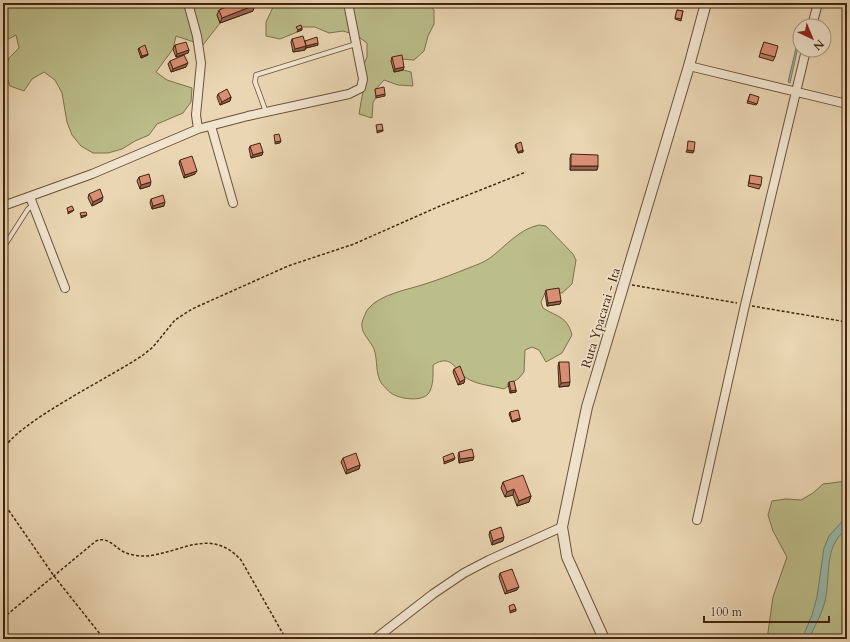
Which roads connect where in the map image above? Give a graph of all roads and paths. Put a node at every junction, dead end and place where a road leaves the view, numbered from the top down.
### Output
1 (188, 3) edge
2 (348, 3) edge
3 (706, 3) edge
4 (818, 3) edge
5 (814, 18) edge
6 (356, 44) junction
7 (804, 58) edge
8 (689, 66) junction
9 (796, 92) junction
10 (847, 104) edge
11 (266, 112) junction
12 (211, 126) junction
13 (198, 129) junction
14 (526, 172) dead end
15 (30, 196) junction
16 (233, 203) dead end
17 (33, 205) junction
18 (3, 206) edge
19 (3, 248) edge
20 (624, 284) junction
21 (64, 288) dead end
22 (745, 305) junction
23 (847, 322) edge
24 (3, 451) edge
25 (3, 502) edge
26 (697, 520) dead end
27 (562, 527) junction
28 (54, 576) junction
29 (3, 618) edge
30 (104, 639) edge
31 (286, 639) edge
32 (375, 639) edge
33 (604, 639) edge

1 - 13 street
2 - 6 street
3 - 8 street, Ruta Ypacarai - Ita
4 - 5 street
6 - 11 street
6 - 11 lane
7 - 9 street
8 - 9 street
8 - 20 street, Ruta Ypacarai - Ita
9 - 10 street
9 - 22 street
11 - 12 street
12 - 13 street
12 - 16 street
13 - 15 street
14 - 24 path
15 - 17 street
15 - 18 street
17 - 19 lane
17 - 21 street
20 - 22 path
20 - 27 street, Ruta Ypacarai - Ita
22 - 23 path
22 - 26 street
25 - 28 path
27 - 32 street
27 - 33 street, Ruta Ypacarai - Ita
28 - 29 path
28 - 30 path
28 - 31 path

